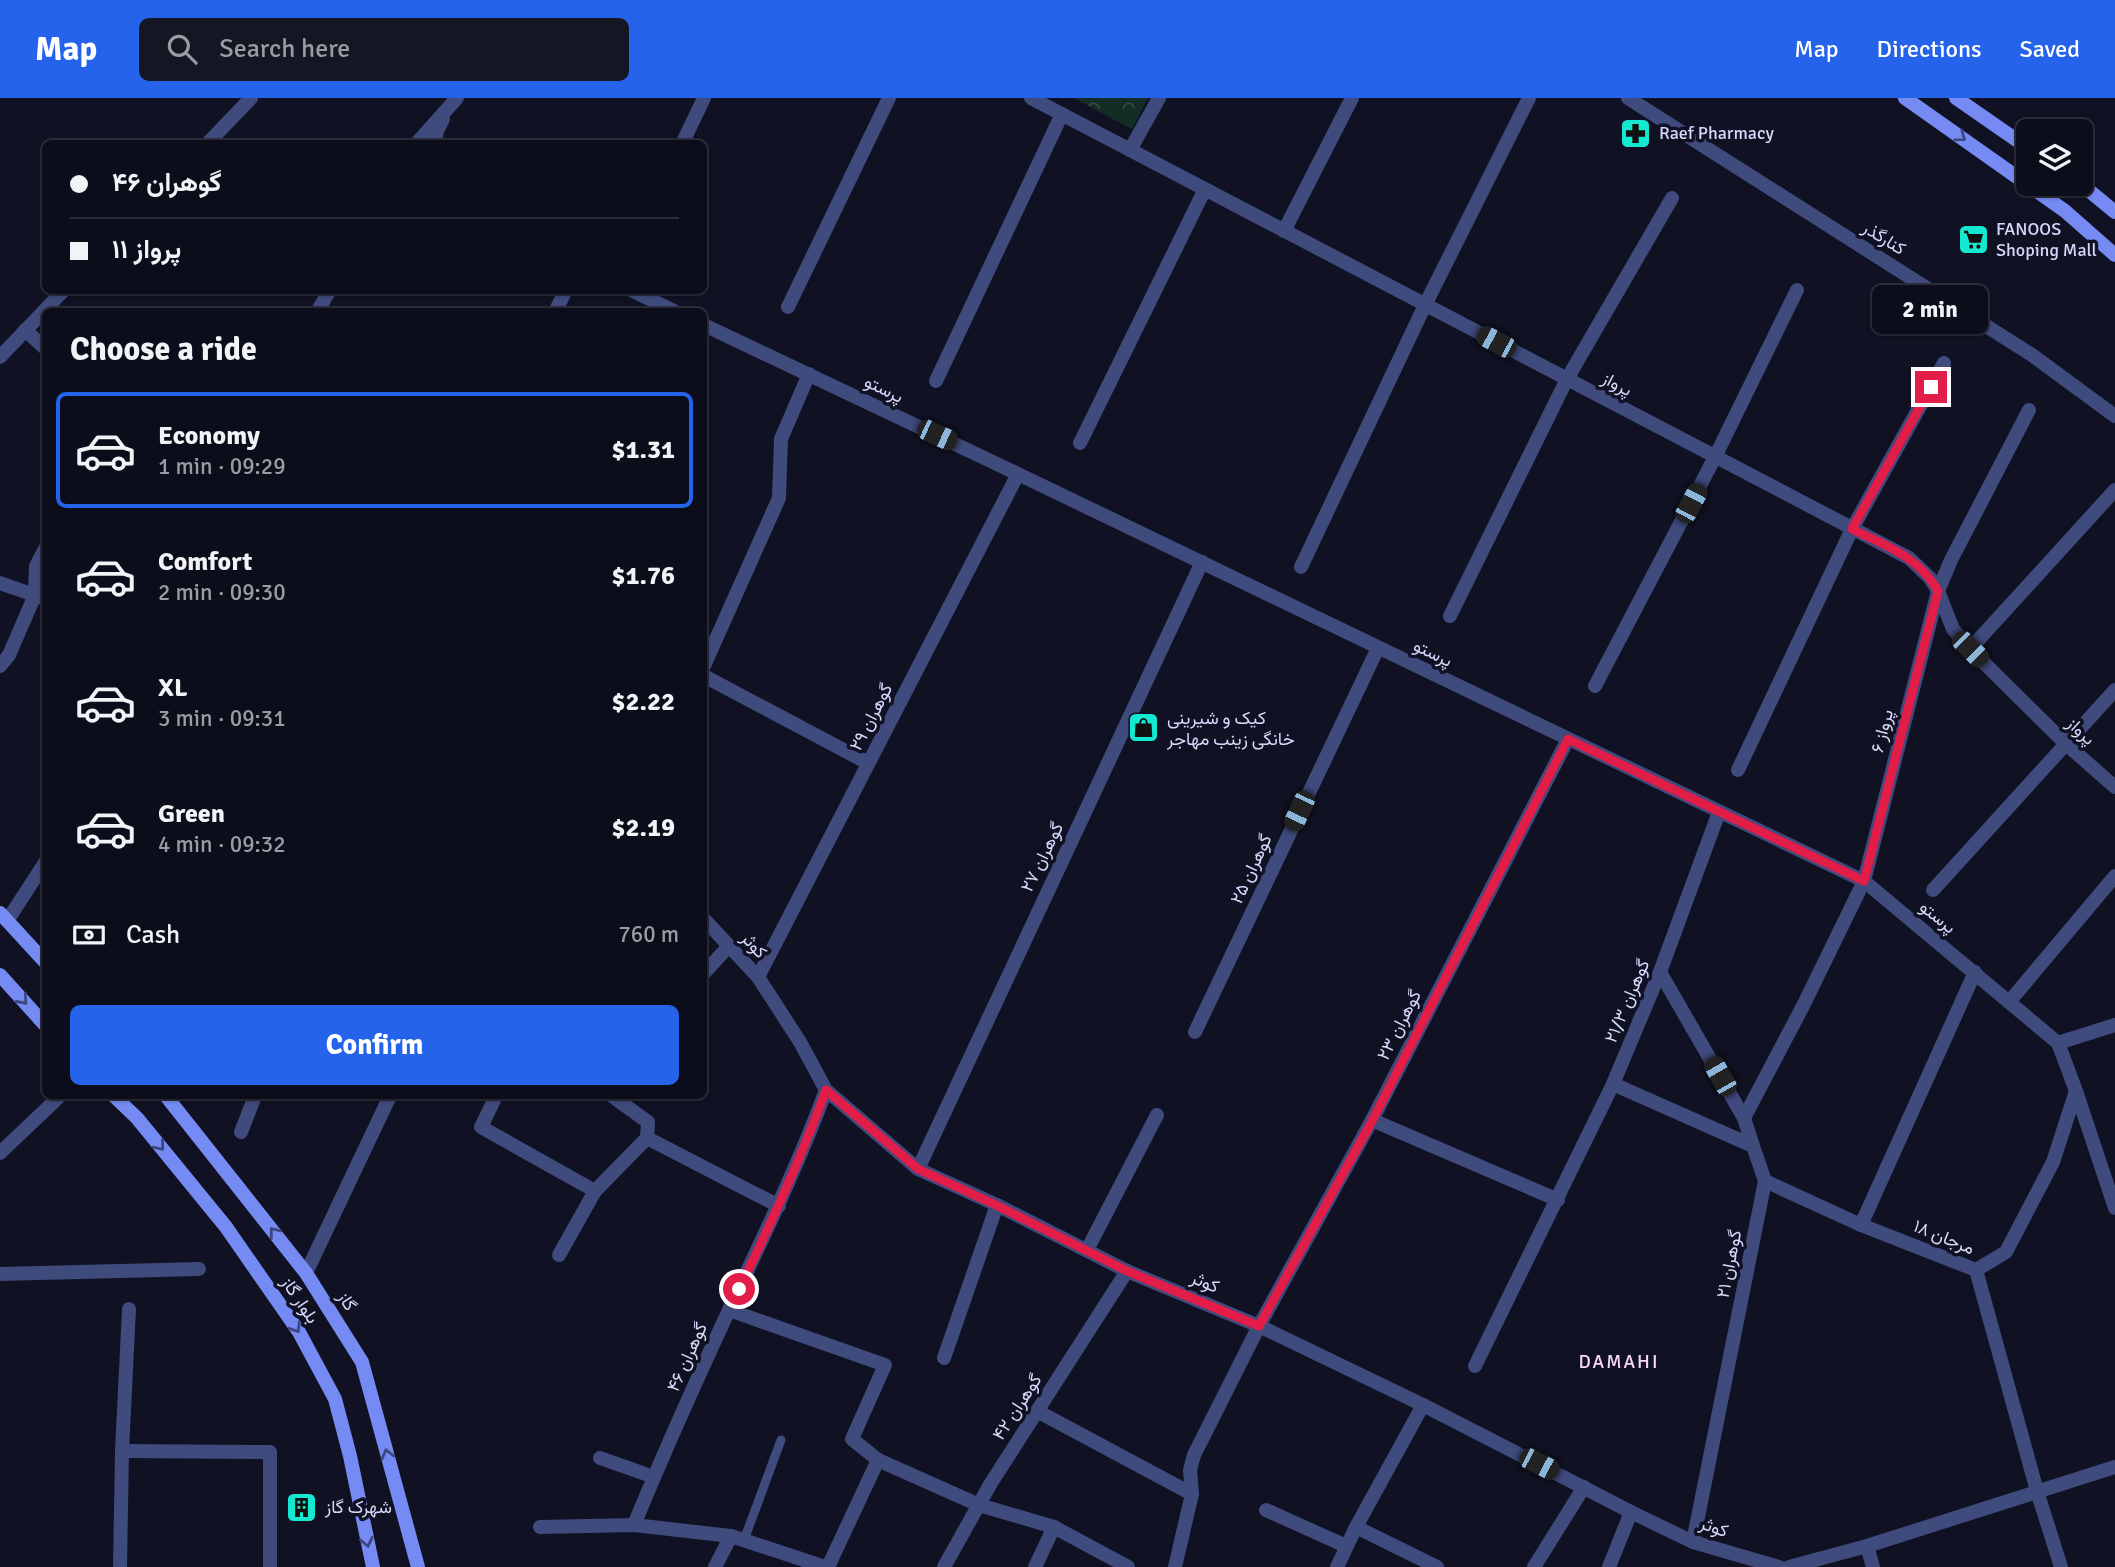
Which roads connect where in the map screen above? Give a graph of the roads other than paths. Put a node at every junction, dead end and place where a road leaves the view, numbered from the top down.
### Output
1 (251, 98) edge
2 (704, 98) edge
3 (889, 98) edge
4 (1031, 98) edge
5 (1158, 98) edge
6 (1352, 98) edge
7 (1530, 98) edge
8 (1628, 98) edge
9 (1905, 98) edge
10 (1956, 98) edge
11 (450, 100) edge
12 (1062, 114) junction
13 (211, 140) edge
14 (419, 140) edge
15 (436, 140) edge
16 (684, 140) edge
17 (2016, 140) edge
18 (1130, 150) junction
19 (1205, 189) junction
20 (2093, 194) edge
21 (1672, 198) dead end
22 (2115, 212) edge
23 (1284, 231) junction
24 (2115, 255) edge
25 (1797, 290) dead end
26 (60, 294) edge
27 (639, 294) edge
28 (1425, 304) junction
29 (788, 307) dead end
30 (46, 308) edge
31 (668, 308) edge
32 (42, 313) edge
33 (707, 326) edge
34 (25, 330) junction
35 (42, 345) edge
36 (0, 357) edge
37 (1944, 363) dead end
38 (809, 374) junction
39 (1567, 379) junction
40 (936, 381) dead end
41 (2029, 410) dead end
42 (2115, 416) edge
43 (1080, 443) dead end
44 (1715, 457) junction
45 (1018, 474) junction
46 (2115, 490) edge
47 (1852, 529) junction
48 (42, 555) edge
49 (1202, 562) junction
50 (1301, 567) dead end
51 (0, 583) edge
52 (1938, 591) junction
53 (40, 597) edge
54 (1450, 615) dead end
55 (1378, 648) junction
56 (1970, 649) junction
57 (707, 659) edge
58 (0, 666) edge
59 (707, 678) edge
60 (1595, 686) dead end
61 (2115, 690) edge
62 (1568, 739) junction
63 (2066, 744) junction
64 (869, 763) junction
65 (1738, 770) dead end
66 (2115, 787) edge
67 (1719, 812) junction
68 (42, 866) edge
69 (2115, 876) edge
70 (1864, 881) junction
71 (1933, 890) dead end
72 (4, 917) edge
73 (707, 922) edge
74 (729, 946) junction
75 (42, 959) edge
76 (707, 970) edge
77 (1660, 972) junction
78 (1975, 972) junction
79 (0, 975) edge
80 (758, 977) junction
81 (2009, 1002) junction
82 (42, 1022) edge
83 (2115, 1025) edge
84 (1195, 1032) dead end
85 (2058, 1043) junction
86 (1613, 1084) junction
87 (826, 1090) junction
88 (2076, 1091) junction
89 (57, 1099) edge
90 (117, 1099) edge
91 (168, 1099) edge
92 (255, 1099) edge
93 (389, 1099) edge
94 (495, 1099) edge
95 (615, 1099) edge
96 (1157, 1115) dead end
97 (1744, 1118) junction
98 (1372, 1121) junction
99 (241, 1132) dead end
100 (647, 1138) junction
101 (1753, 1146) junction
102 (0, 1153) edge
103 (918, 1169) junction
104 (1765, 1181) junction
105 (595, 1191) junction
106 (1558, 1199) junction
107 (996, 1205) junction
108 (779, 1206) junction
109 (2115, 1208) edge
110 (1861, 1225) junction
111 (1087, 1250) junction
112 (559, 1255) dead end
113 (199, 1269) dead end
114 (1976, 1270) junction
115 (1127, 1271) junction
116 (306, 1273) junction
117 (0, 1274) edge
118 (129, 1309) dead end
119 (729, 1310) junction
120 (1259, 1326) junction
121 (944, 1357) dead end
122 (1475, 1366) dead end
123 (1423, 1405) junction
124 (1037, 1411) junction
125 (780, 1440) dead end
126 (122, 1451) junction
127 (600, 1458) dead end
128 (878, 1460) junction
129 (2115, 1467) edge
130 (654, 1477) junction
131 (1584, 1487) junction
132 (2037, 1491) junction
133 (1192, 1494) junction
134 (979, 1505) junction
135 (1266, 1510) dead end
136 (1630, 1512) junction
137 (634, 1525) junction
138 (540, 1527) dead end
139 (1054, 1527) junction
140 (1356, 1527) junction
141 (738, 1538) junction
142 (1693, 1542) junction
143 (1346, 1546) junction
144 (1867, 1546) junction
145 (120, 1567) edge
146 (270, 1567) edge
147 (373, 1567) edge
148 (418, 1567) edge
149 (715, 1567) edge
150 (826, 1567) edge
151 (944, 1567) edge
152 (1035, 1567) edge
153 (1128, 1567) edge
154 (1175, 1567) edge
155 (1337, 1567) edge
156 (1437, 1567) edge
157 (1534, 1567) edge
158 (1609, 1567) edge
159 (1779, 1567) edge
160 (1789, 1567) edge
161 (1873, 1567) edge
162 (2061, 1567) edge

1 - 13 street
2 - 16 street
3 - 29 street
4 - 12 street, پرواز
5 - 18 street
6 - 23 street
7 - 28 street
8 - 42 street, کنارگذر
9 -> 24 main road
10 - 17 main road
11 - 14 street
11 - 15 street
12 - 18 street, پرواز
12 - 40 street
18 - 19 street, پرواز
19 - 23 street, پرواز
19 - 43 street
20 - 22 main road
21 - 39 street
23 - 28 street, پرواز
25 - 44 street
26 - 30 street
27 - 31 street
28 - 39 street, پرواز
28 - 50 street
32 - 34 street
33 - 38 street, پرستو
34 - 35 street
34 - 36 street
37 - 47 street
38 - 45 street, پرستو
38 - 57 street
39 - 44 street, پرواز
39 - 54 street
41 - 52 street, پرواز ۶
44 - 47 street, پرواز
44 - 60 street
45 - 49 street, پرستو
45 - 64 street, گوهران ۲۹
46 - 56 street
47 - 52 street, پرواز
47 - 65 street
48 - 53 street
49 - 55 street, پرستو
49 - 103 street, گوهران ۲۷
51 - 53 street
52 - 56 street, پرواز
52 - 70 street, پرواز ۶
53 - 58 street
55 - 62 street, پرستو
55 - 84 street, گوهران ۲۵
56 - 63 street, پرواز
59 - 64 street
61 - 63 street
62 - 67 street, پرستو
62 - 98 street, گوهران ۲۳
63 - 66 street, پرواز
63 - 71 street
64 - 80 street, گوهران ۲۹
67 - 70 street, پرستو
67 - 77 street, گوهران ۲۱/۳
68 - 72 street
69 - 81 street
70 - 78 street, پرستو
70 - 97 street, پرواز ۶
72 - 75 main road
73 - 74 street, کوثر
74 - 76 street
74 - 80 street, کوثر
77 - 86 street, گوهران ۲۱/۳
77 - 97 street
78 - 81 street, پرستو
78 - 110 street
79 -> 82 main road
80 - 87 street, کوثر
81 - 85 street, پرستو
83 - 85 street
85 - 88 street
86 - 101 street
86 - 106 street, گوهران ۲۱/۳
87 - 103 street, کوثر
87 - 108 street, گوهران ۴۶
88 - 109 street
88 - 114 street
89 - 102 street
90 -> 147 main road, بلوار گاز
116 -> 91 main road, گاز
92 - 99 street
93 - 116 street
94 - 105 street
95 - 100 street
96 - 111 street
97 - 101 street
98 - 106 street
98 - 120 street, گوهران ۲۳
100 - 105 street
100 - 108 street
101 - 104 street
103 - 107 street, کوثر
104 - 110 street, مرجان ۱۸
104 - 142 street, گوهران ۲۱
105 - 112 street
106 - 122 street, گوهران ۲۱/۳
107 - 111 street, کوثر
107 - 121 street
108 - 119 street, گوهران ۴۶
110 - 114 street, مرجان ۱۸
111 - 115 street, کوثر
113 - 117 street
114 - 132 street, مرجان ۱۸
115 - 120 street, کوثر
115 - 124 street, گوهران ۴۲
148 -> 116 main road, گاز
118 - 126 street
119 - 128 street
119 - 130 street, گوهران ۴۶
120 - 123 street, کوثر
120 - 133 street, گوهران ۲۳
123 - 131 street, کوثر
123 - 140 street
124 - 133 street
124 - 134 street, گوهران ۴۲
125 - 141 lane
126 - 145 street
126 - 146 street
127 - 130 street
128 - 134 street
128 - 150 street
129 - 132 street
130 - 137 street, گوهران ۴۶
131 - 136 street, کوثر
131 - 157 street
132 - 144 street
132 - 162 street, مرجان ۱۸
133 - 154 street, گوهران ۲۳
134 - 139 street
134 - 151 street, گوهران ۴۲
135 - 143 street
136 - 142 street, کوثر
136 - 158 street
137 - 138 street
137 - 141 street
139 - 152 street
139 - 153 street
140 - 143 street
140 - 156 street
141 - 149 street
141 - 150 street
142 - 159 street, کوثر
143 - 155 street
144 - 160 street
144 - 161 street

